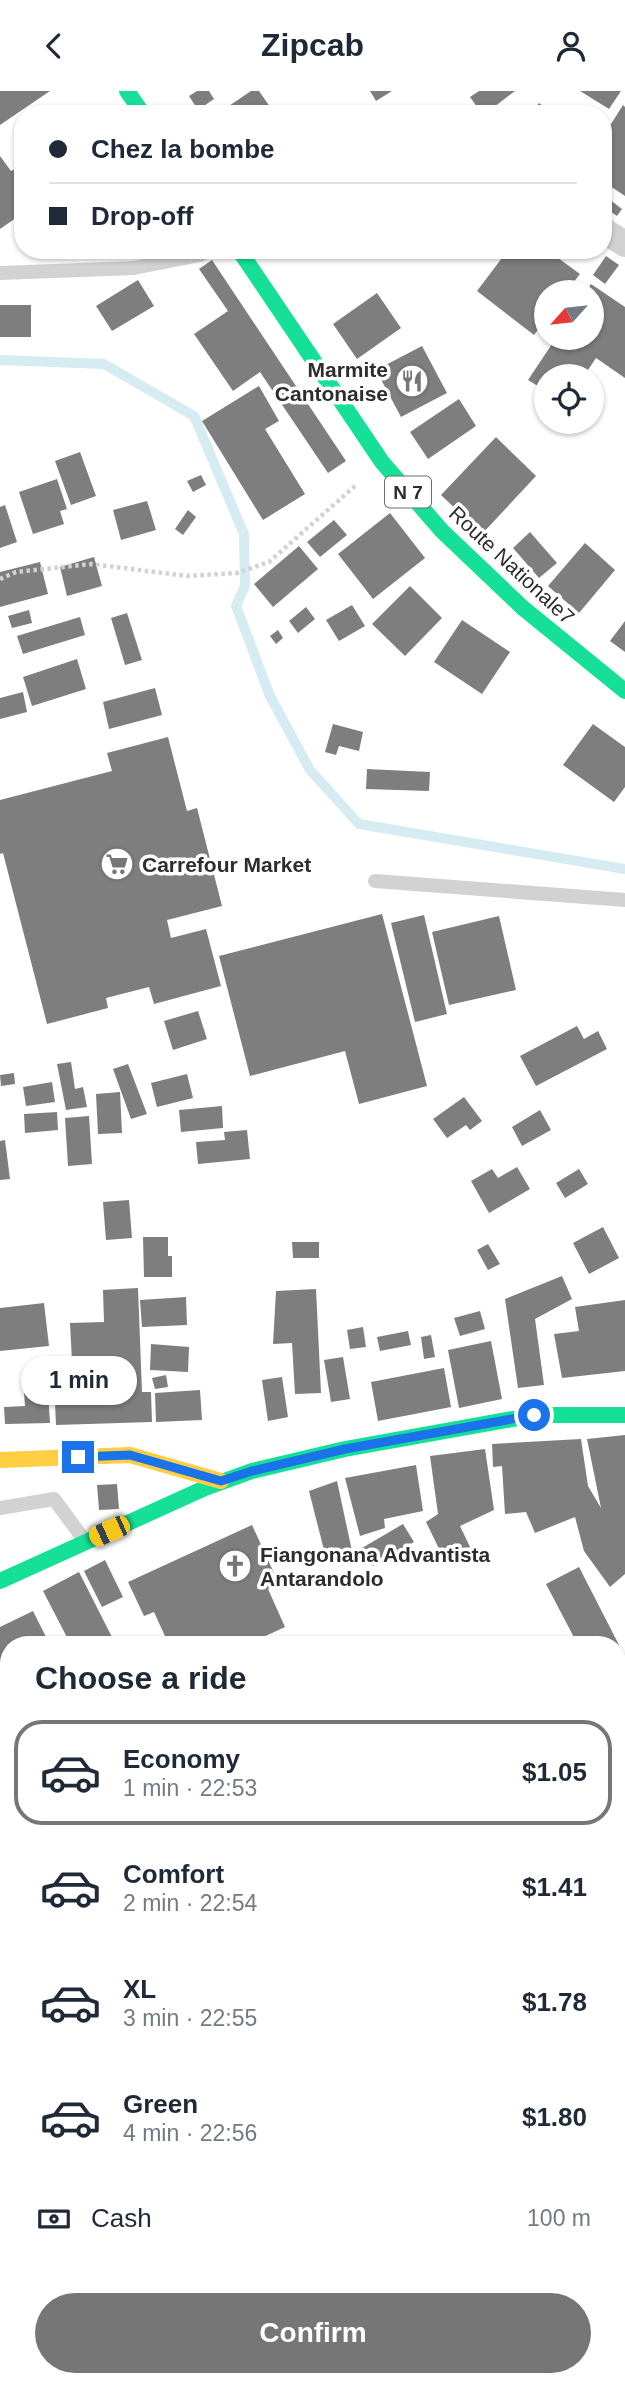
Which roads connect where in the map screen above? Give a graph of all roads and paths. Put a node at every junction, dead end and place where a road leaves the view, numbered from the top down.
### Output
1 (180, 259) edge
2 (245, 259) edge
3 (0, 273) edge
4 (382, 463) junction
5 (0, 579) edge
6 (625, 691) edge
7 (375, 881) dead end
8 (625, 900) edge
9 (625, 1415) edge
10 (0, 1459) edge
11 (221, 1481) junction
12 (0, 1508) edge
13 (85, 1542) junction
14 (0, 1581) edge

1 - 3 lane
2 - 4 street, Route Nationale7 / N 7
4 - 5 path
4 - 6 street, Route Nationale7 / N 7
7 - 8 lane
9 - 11 street
10 - 11 street
11 - 13 street
12 - 13 lane
13 - 14 street

